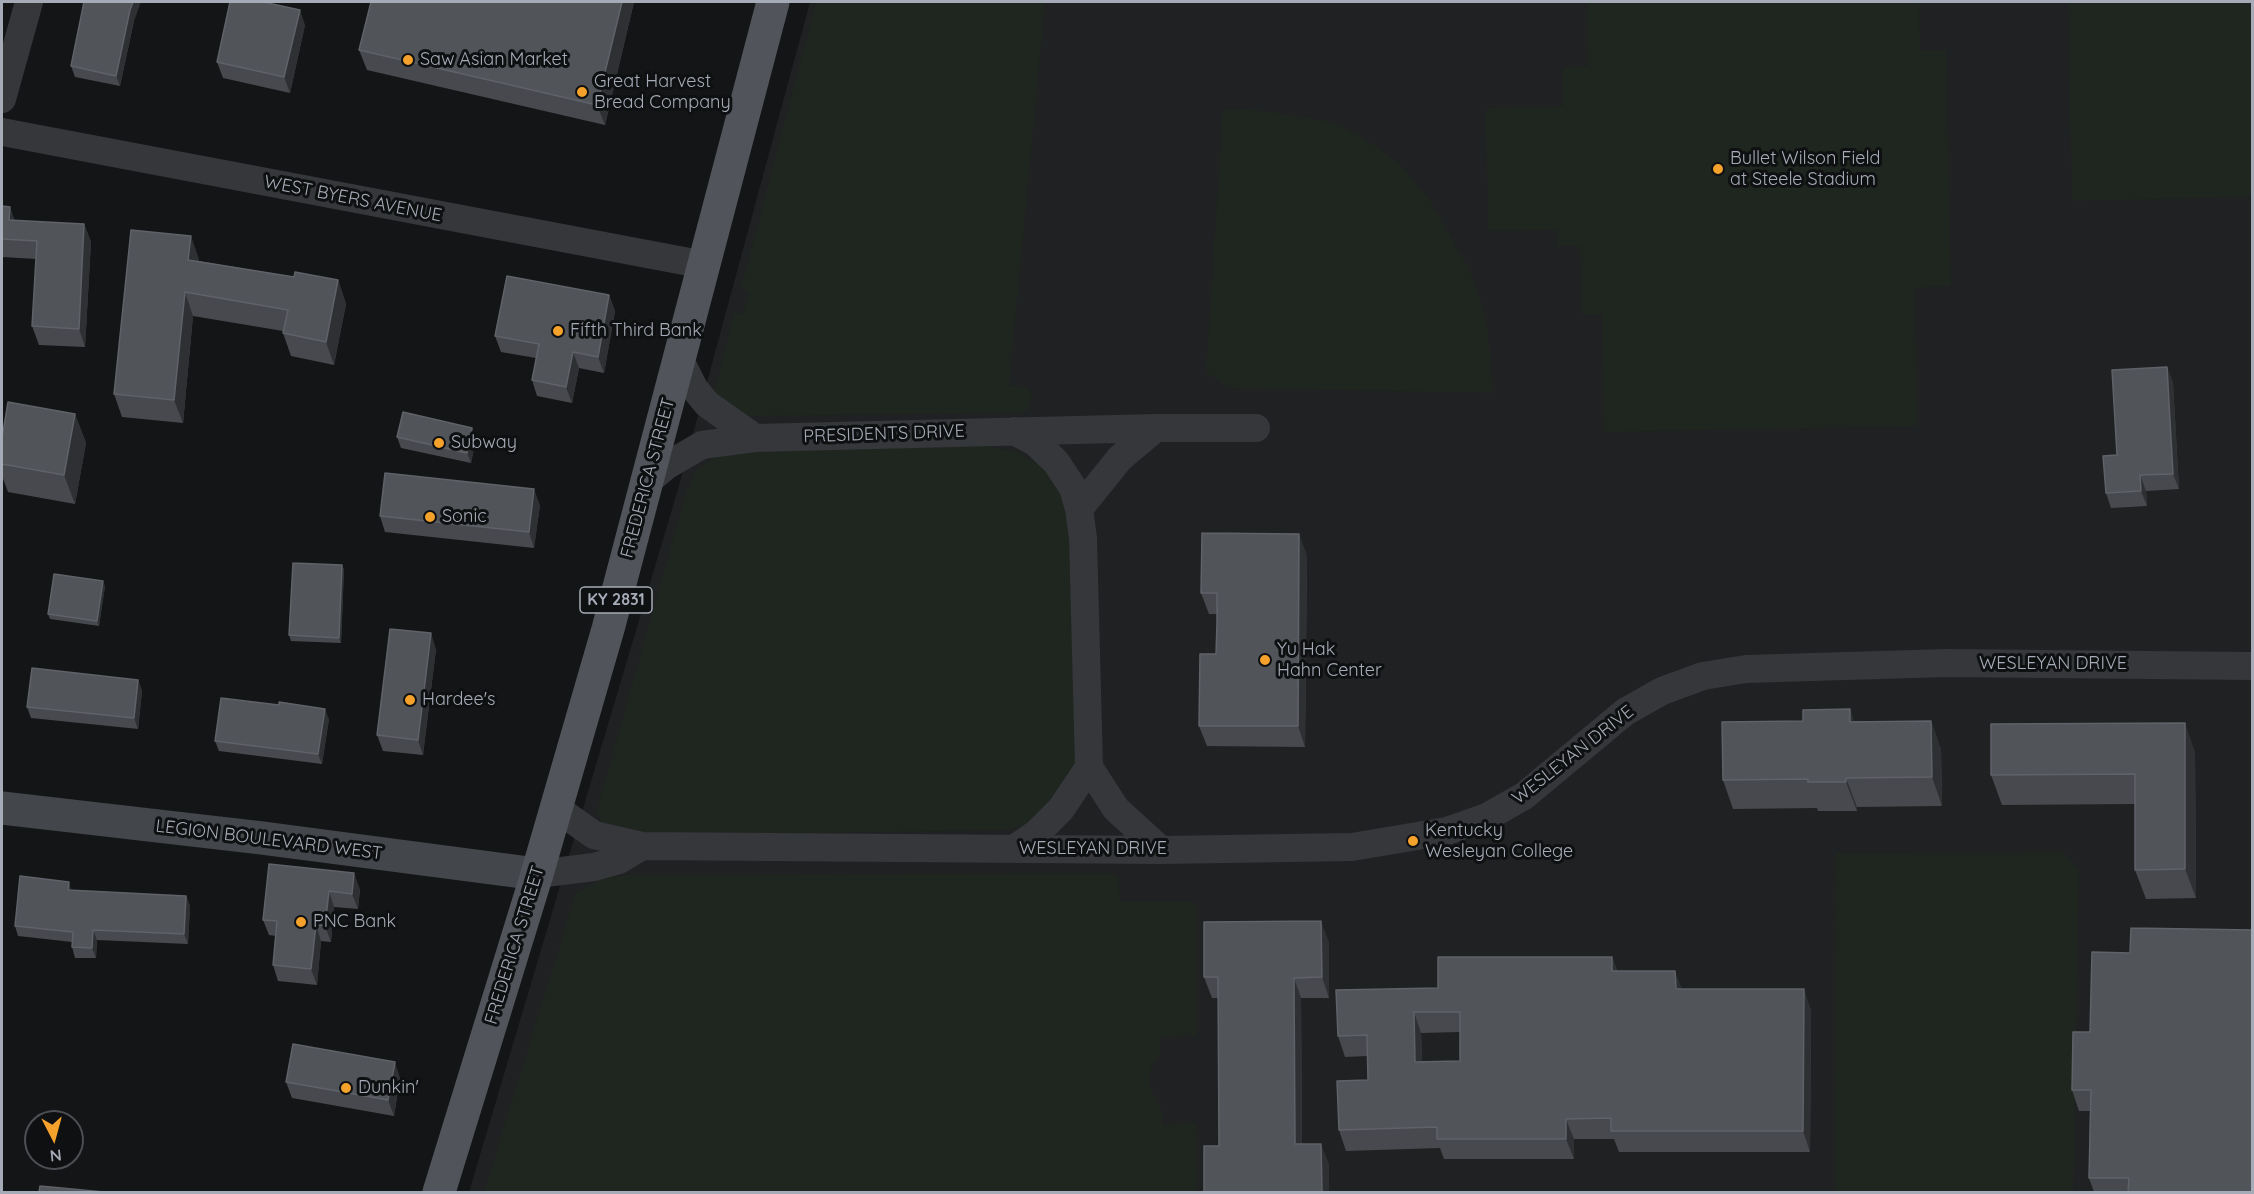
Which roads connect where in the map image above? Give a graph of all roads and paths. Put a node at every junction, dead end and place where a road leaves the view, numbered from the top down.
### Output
1 (29, 2) edge
2 (773, 2) edge
3 (2, 99) edge
4 (2, 132) edge
5 (705, 266) junction
6 (680, 360) junction
7 (1156, 428) junction
8 (1256, 428) dead end
9 (1014, 430) junction
10 (755, 438) junction
11 (647, 482) junction
12 (1079, 509) junction
13 (2253, 666) edge
14 (1089, 766) junction
15 (2, 808) edge
16 (556, 808) junction
17 (642, 846) junction
18 (1014, 849) junction
19 (1161, 850) junction
20 (537, 874) junction
21 (439, 1192) edge

1 - 3 street
2 - 5 main road, FREDERICA STREET / KY 2831
4 - 5 street, WEST BYERS AVENUE
5 - 6 main road, FREDERICA STREET / KY 2831
6 - 10 street
6 - 11 main road, FREDERICA STREET / KY 2831
7 - 8 street, PRESIDENTS DRIVE
7 - 9 street, PRESIDENTS DRIVE
7 - 12 street
9 - 10 street, PRESIDENTS DRIVE
9 - 12 street
10 - 11 street, PRESIDENTS DRIVE
11 - 16 main road, FREDERICA STREET / KY 2831
12 - 14 street
13 - 19 street, WESLEYAN DRIVE
14 - 18 street
14 - 19 street
15 - 20 street, LEGION BOULEVARD WEST
16 - 17 street, WESLEYAN DRIVE
16 - 20 main road, FREDERICA STREET / KY 2831
17 - 18 street, WESLEYAN DRIVE
17 - 20 street
18 - 19 street, WESLEYAN DRIVE
20 - 21 main road, FREDERICA STREET / KY 2831

